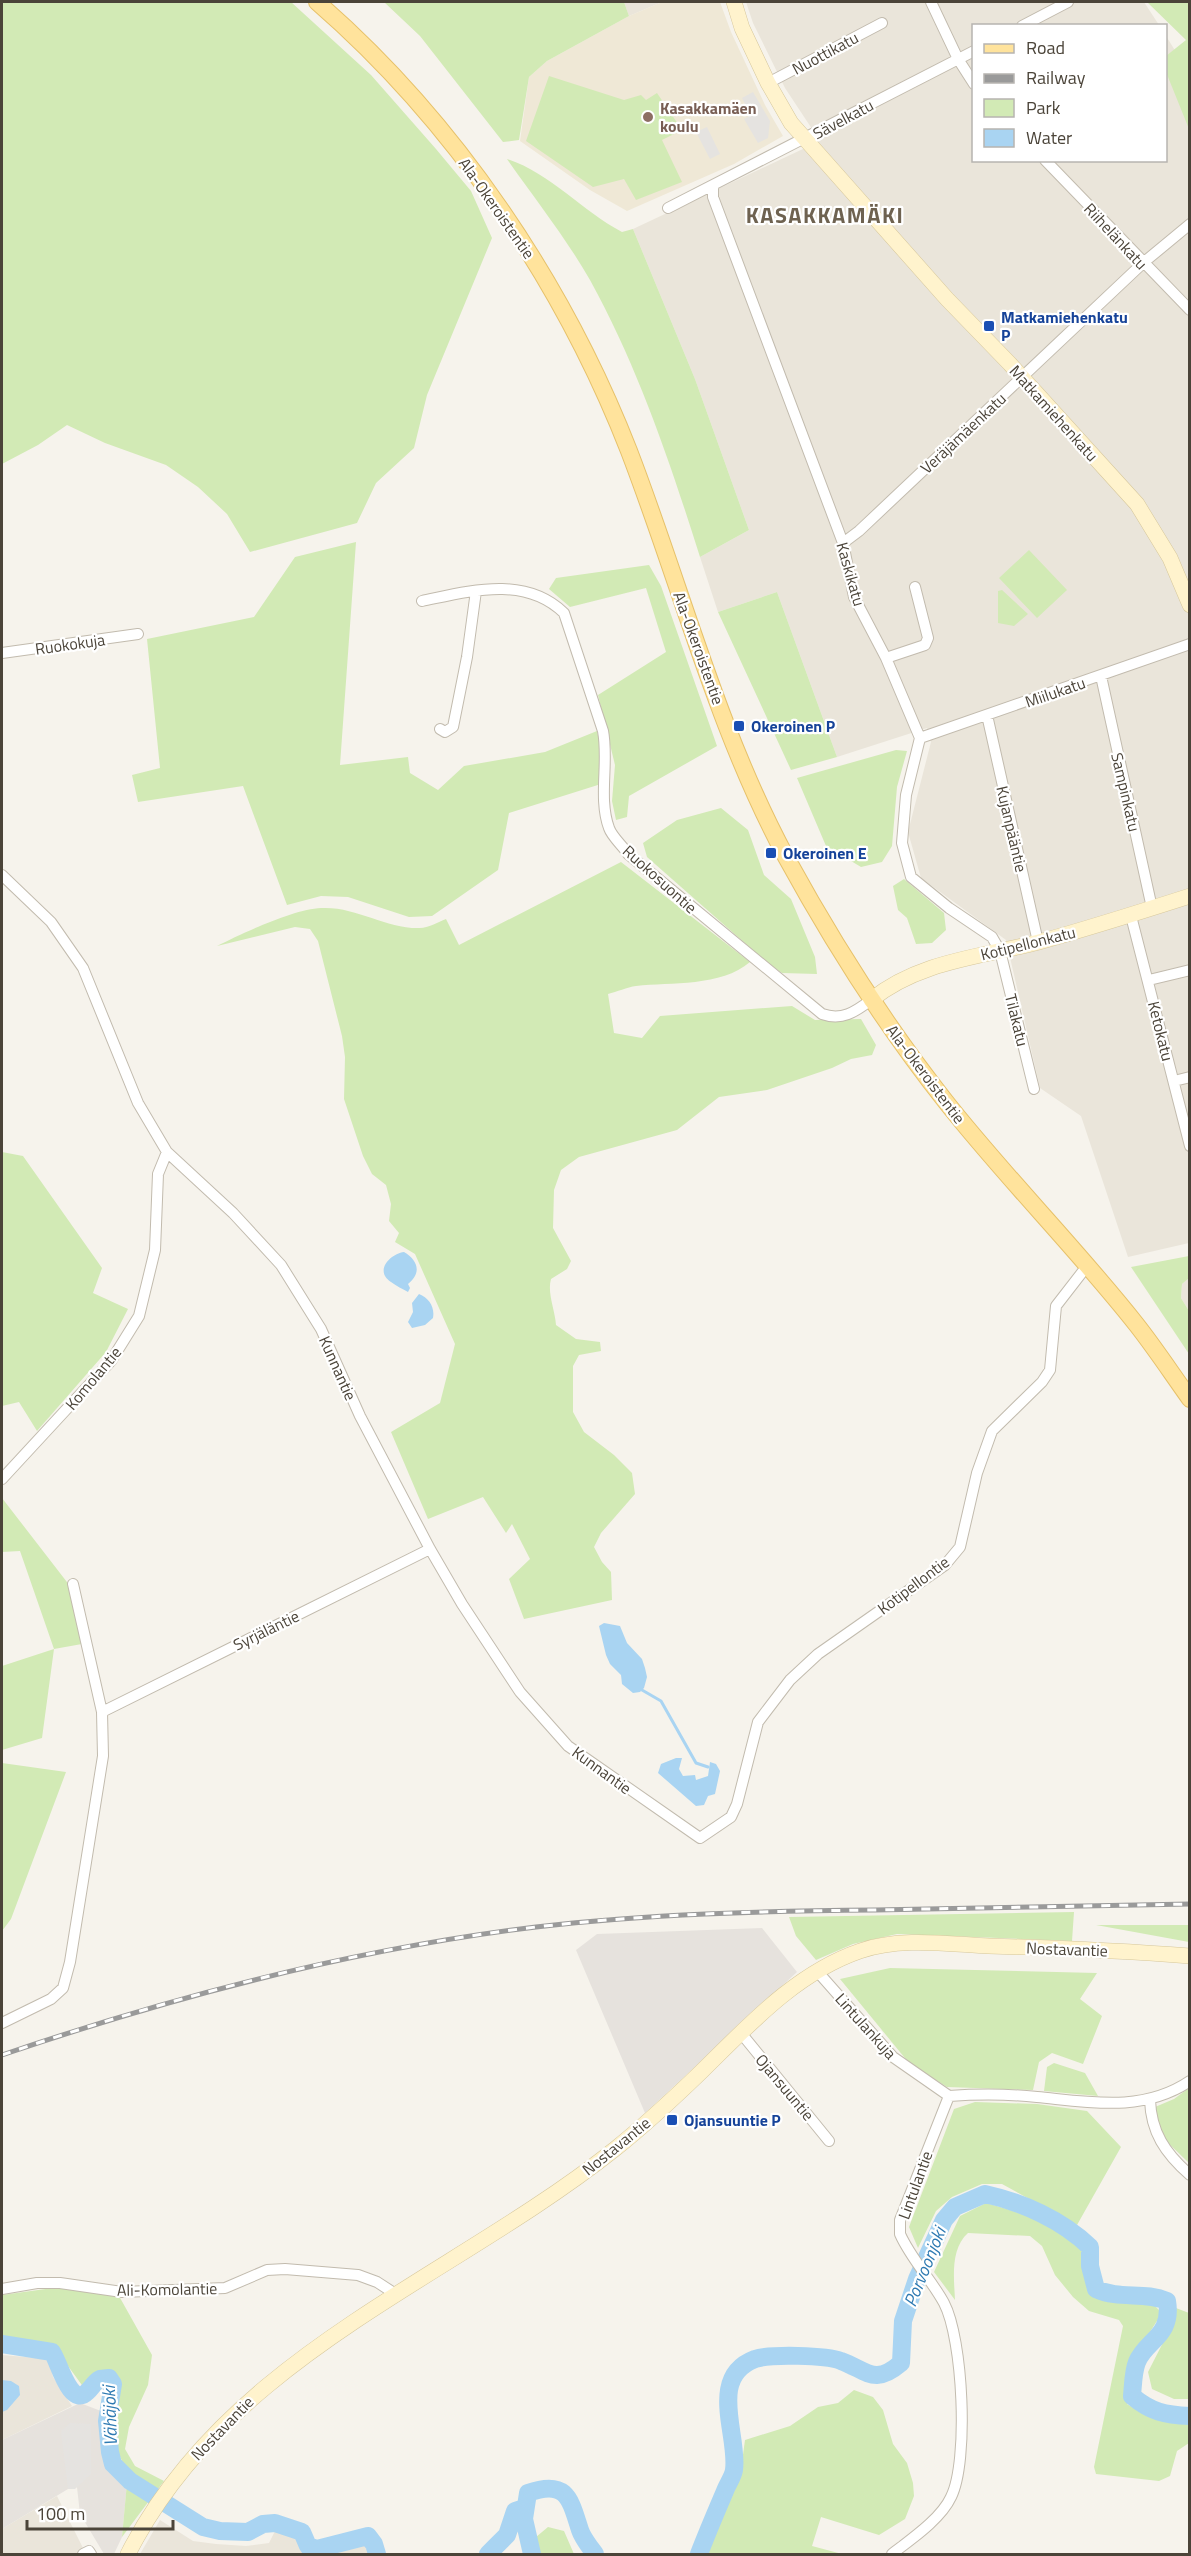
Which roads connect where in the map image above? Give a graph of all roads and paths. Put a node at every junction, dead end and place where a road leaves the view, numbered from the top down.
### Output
1 (317, 2) edge
2 (734, 2) edge
3 (931, 2) edge
4 (1068, 2) edge
5 (882, 23) dead end
6 (1026, 24) edge
7 (972, 52) edge
8 (958, 58) junction
9 (972, 81) edge
10 (768, 83) junction
11 (804, 139) junction
12 (1047, 162) edge
13 (713, 192) junction
14 (668, 208) dead end
15 (1190, 224) edge
16 (1143, 263) junction
17 (1190, 310) edge
18 (1022, 378) junction
19 (843, 543) junction
20 (915, 586) dead end
21 (476, 591) junction
22 (422, 601) dead end
23 (1190, 605) edge
24 (138, 634) dead end
25 (1190, 644) edge
26 (2, 653) edge
27 (886, 658) junction
28 (1101, 676) junction
29 (987, 715) junction
30 (440, 729) dead end
31 (920, 738) junction
32 (2, 875) edge
33 (1190, 896) edge
34 (1152, 908) junction
35 (1131, 916) junction
36 (1038, 942) junction
37 (1000, 951) junction
38 (1190, 970) edge
39 (1149, 980) junction
40 (871, 1000) junction
41 (1190, 1077) edge
42 (1174, 1081) junction
43 (1034, 1089) dead end
44 (1190, 1146) edge
45 (167, 1152) junction
46 (1087, 1266) junction
47 (1190, 1399) edge
48 (2, 1479) edge
49 (430, 1549) junction
50 (73, 1584) dead end
51 (102, 1712) junction
52 (700, 1839) joint
53 (1190, 1956) edge
54 (817, 1971) junction
55 (2, 2023) edge
56 (741, 2033) junction
57 (1190, 2081) edge
58 (949, 2096) junction
59 (1150, 2100) junction
60 (829, 2141) dead end
61 (1190, 2175) edge
62 (2, 2289) edge
63 (397, 2295) junction
64 (83, 2554) edge
65 (91, 2554) edge
66 (128, 2554) edge
67 (892, 2554) edge

1 - 40 main road, Ala-Okeroistentie
2 - 10 street, Matkamiehenkatu
3 - 8 street
4 - 6 street
5 - 10 street, Nuottikatu
7 - 8 street, Sävelkatu
8 - 9 street
8 - 11 street, Sävelkatu
10 - 11 street, Matkamiehenkatu
11 - 13 street, Sävelkatu
11 - 18 street, Matkamiehenkatu
12 - 16 street, Riihelänkatu
13 - 14 street, Sävelkatu
13 - 19 street, Kaskikatu
15 - 16 street, Veräjämäenkatu
16 - 17 street, Riihelänkatu
16 - 18 street, Veräjämäenkatu
18 - 19 street, Veräjämäenkatu
18 - 23 street, Matkamiehenkatu
19 - 27 street, Kaskikatu
20 - 27 street
21 - 22 street, Ruokosuontie
21 - 30 street
21 - 40 street, Ruokosuontie
24 - 26 street, Ruokokuja
25 - 28 street, Miilukatu
27 - 31 street, Kaskikatu
28 - 29 street, Miilukatu
28 - 34 street, Sampinkatu
29 - 31 street, Miilukatu
29 - 36 street, Kujanpääntie
31 - 37 street
32 - 45 street, Kunnantie
33 - 34 street, Kotipellonkatu
34 - 35 street, Kotipellonkatu
35 - 36 street, Kotipellonkatu
35 - 39 street, Ketokatu
36 - 37 street, Kotipellonkatu
37 - 40 street, Kotipellonkatu
37 - 43 street, Tilakatu
38 - 39 street
39 - 42 street, Ketokatu
40 - 46 main road, Ala-Okeroistentie
41 - 42 street
42 - 44 street, Ketokatu
45 - 48 street, Komolantie
45 - 49 street, Kunnantie
46 - 47 main road, Ala-Okeroistentie
46 - 52 street, Kotipellontie
49 - 51 street, Syrjäläntie
49 - 52 street, Kunnantie
50 - 51 street
51 - 55 street
53 - 54 street, Nostavantie
54 - 56 street, Nostavantie
54 - 58 street, Lintulankuja
56 - 60 street, Ojansuuntie
56 - 63 street, Nostavantie
57 - 59 street
58 - 59 street
58 - 67 street, Lintulantie
59 - 61 street
62 - 63 street, Ali-Komolantie
63 - 66 street, Nostavantie
64 - 65 street

